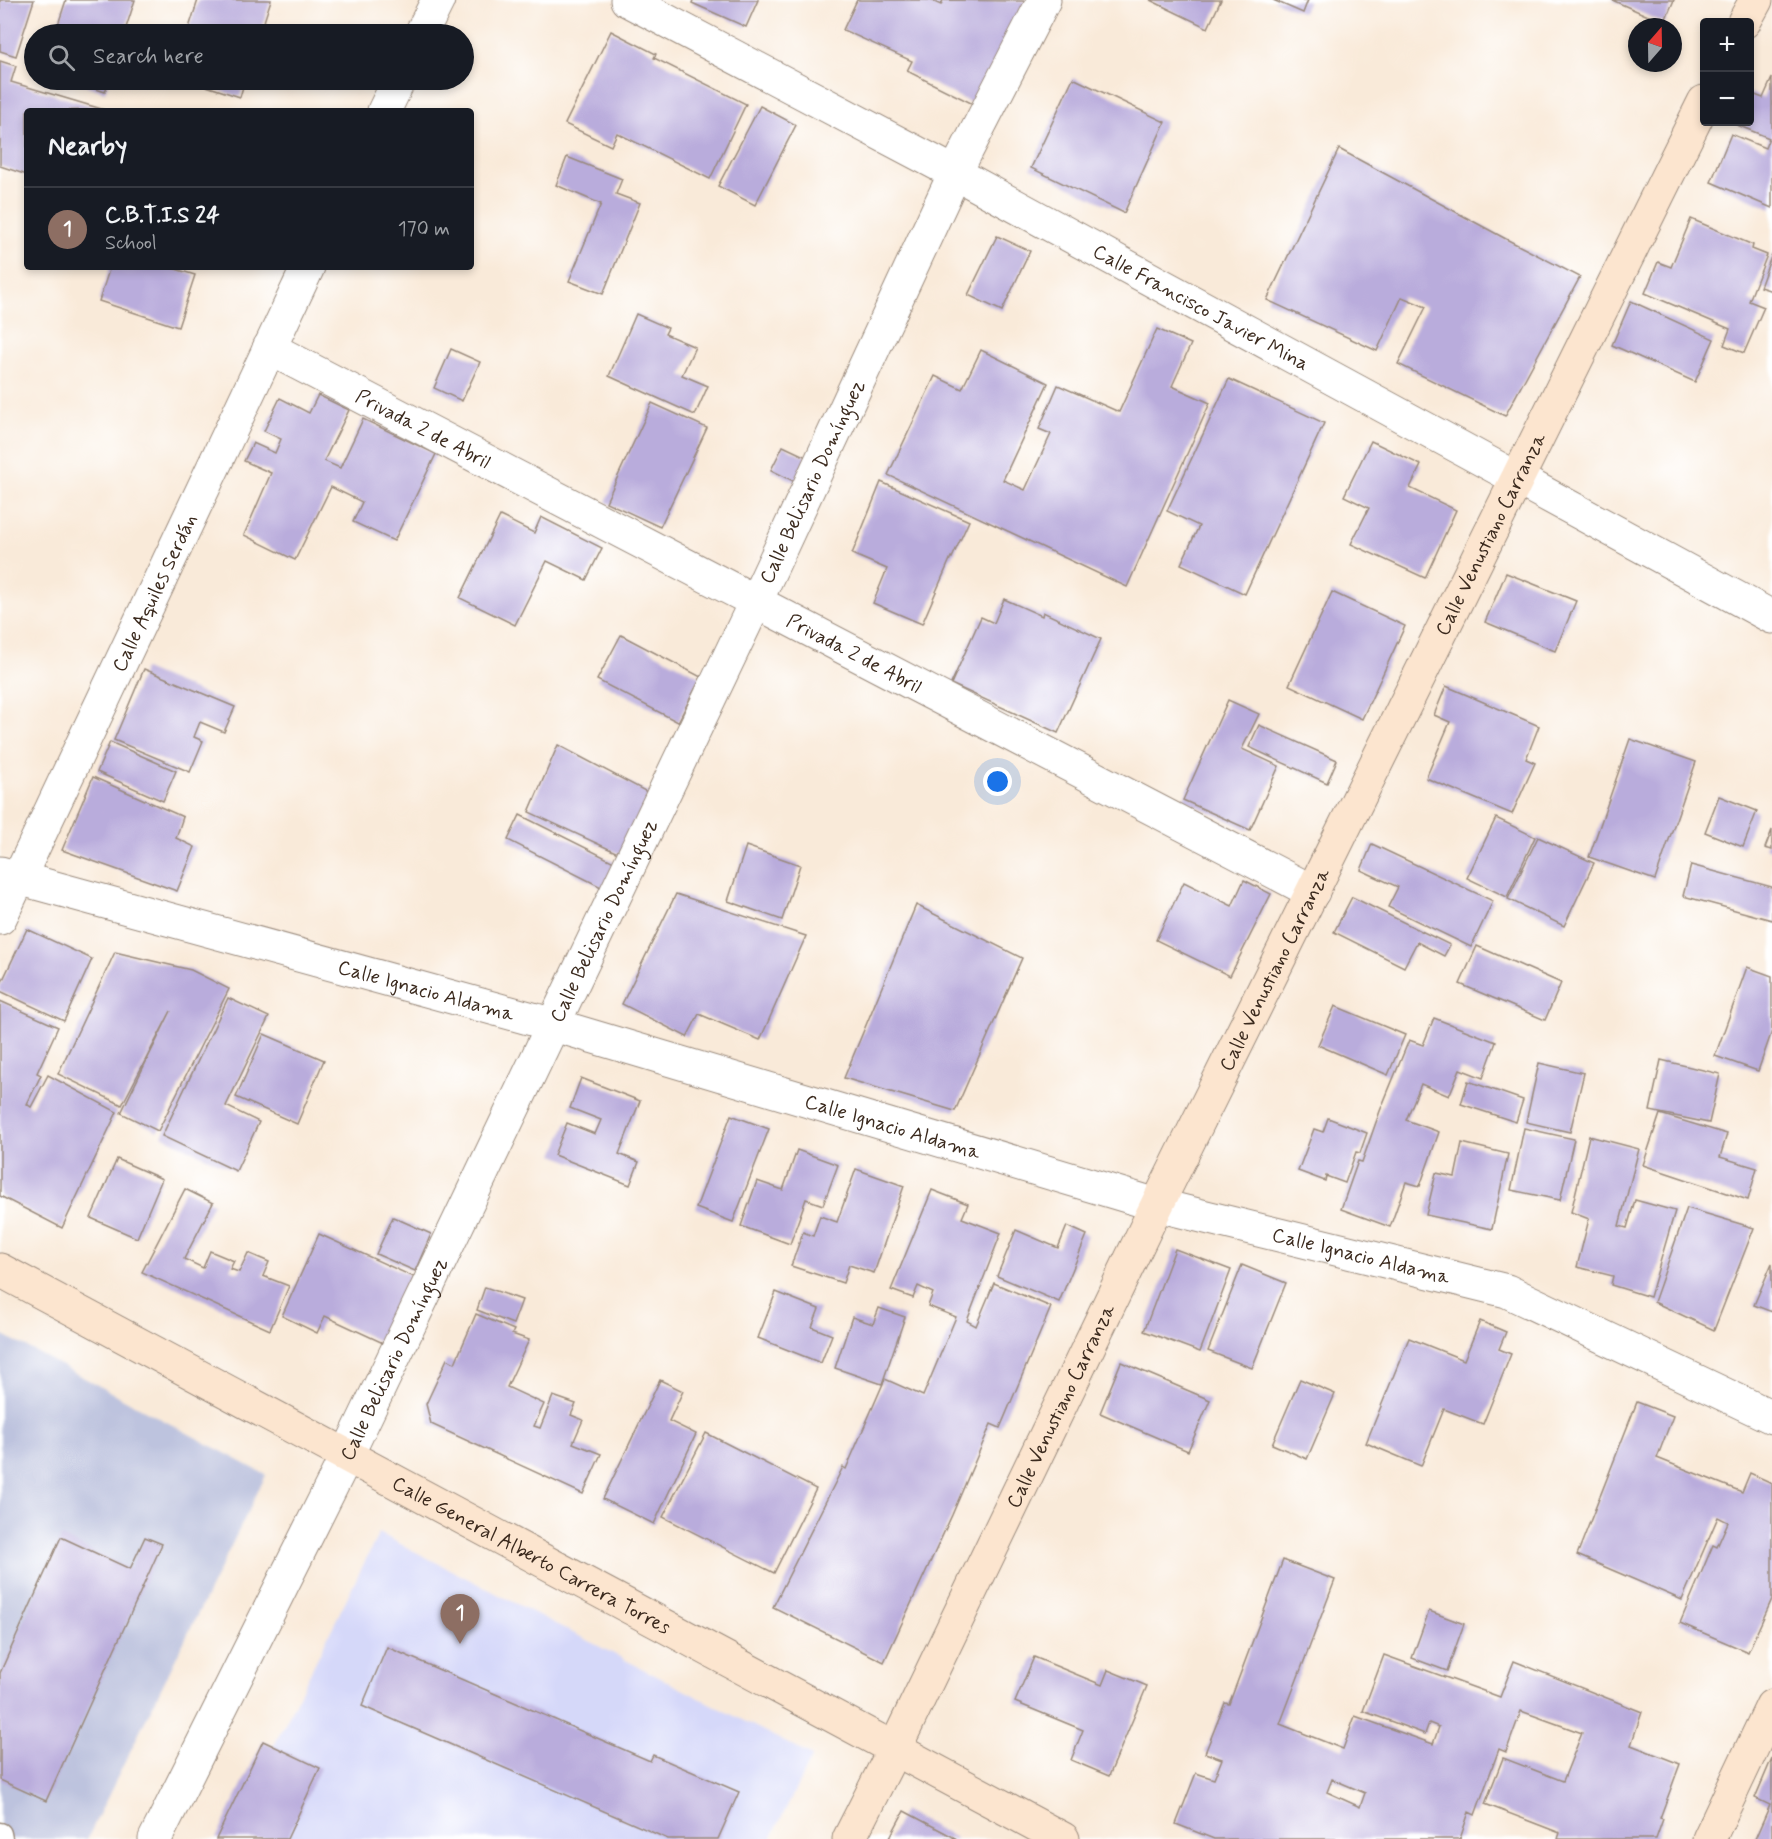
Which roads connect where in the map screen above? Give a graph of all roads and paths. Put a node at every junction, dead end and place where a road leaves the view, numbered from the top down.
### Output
1 (438, 0) edge
2 (627, 0) edge
3 (1044, 0) edge
4 (1755, 0) edge
5 (1746, 18) edge
6 (426, 24) edge
7 (394, 90) edge
8 (385, 108) edge
9 (1700, 110) edge
10 (955, 173) junction
11 (307, 270) edge
12 (269, 348) junction
13 (1517, 479) junction
14 (756, 601) junction
15 (1772, 617) edge
16 (10, 876) edge
17 (1313, 892) junction
18 (0, 918) edge
19 (554, 1025) junction
20 (1157, 1205) junction
21 (0, 1270) edge
22 (1772, 1417) edge
23 (347, 1455) junction
24 (1772, 1706) edge
25 (894, 1750) junction
26 (0, 1834) edge
27 (1, 1839) edge
28 (155, 1839) edge
29 (849, 1839) edge
30 (1063, 1839) edge
31 (1709, 1839) edge

1 - 6 street
2 - 10 street, Calle Francisco Javier Mina
3 - 10 street, Calle Belisario Domínguez
4 - 5 street
7 - 8 street
9 - 13 street, Calle Venustiano Carranza
10 - 13 street, Calle Francisco Javier Mina
10 - 14 street, Calle Belisario Domínguez
11 - 12 street, Calle Aquiles Serdán
12 - 14 street, Privada 2 de Abril
12 - 16 street, Calle Aquiles Serdán
13 - 15 street, Calle Francisco Javier Mina
13 - 17 street, Calle Venustiano Carranza
14 - 17 street, Privada 2 de Abril
14 - 19 street, Calle Belisario Domínguez
16 - 18 street, Calle Aquiles Serdán
16 - 19 street, Calle Ignacio Aldama
17 - 20 street, Calle Venustiano Carranza
19 - 20 street, Calle Ignacio Aldama
19 - 23 street, Calle Belisario Domínguez
20 - 22 street, Calle Ignacio Aldama
20 - 25 street, Calle Venustiano Carranza
21 - 23 street, Calle General Alberto Carrera Torres
23 - 25 street, Calle General Alberto Carrera Torres
23 - 28 street, Calle Belisario Domínguez
24 - 31 street
25 - 29 street, Calle Venustiano Carranza
25 - 30 street, Calle General Alberto Carrera Torres
26 - 27 lane

